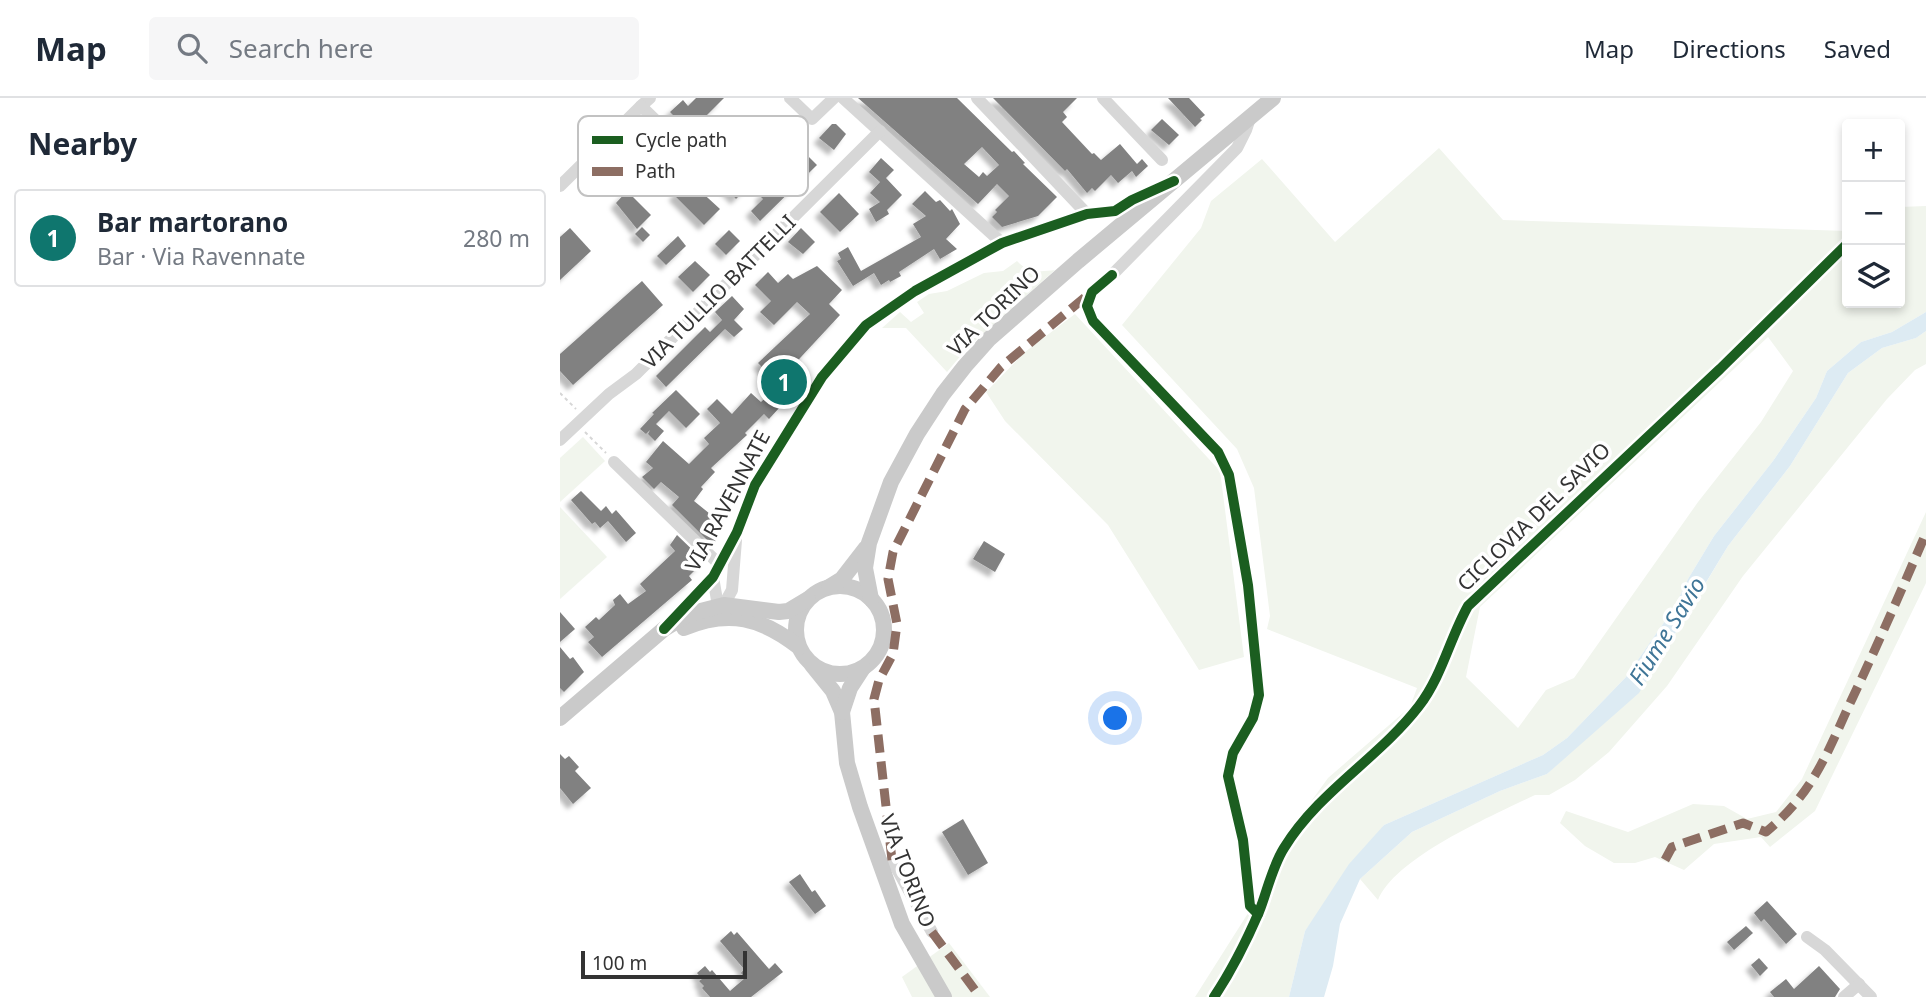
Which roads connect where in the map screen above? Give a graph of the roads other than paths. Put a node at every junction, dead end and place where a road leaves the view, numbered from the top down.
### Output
1 (789, 98) edge
2 (834, 98) edge
3 (842, 98) edge
4 (977, 98) edge
5 (1103, 98) edge
6 (1274, 99) edge
7 (645, 102) edge
8 (631, 116) edge
9 (658, 116) edge
10 (1250, 117) junction
11 (880, 131) junction
12 (1161, 160) dead end
13 (578, 168) edge
14 (1174, 181) junction
15 (560, 186) edge
16 (1087, 214) junction
17 (1002, 243) junction
18 (1112, 275) dead end
19 (560, 440) edge
20 (614, 462) road end
21 (737, 532) junction
22 (869, 543) junction
23 (719, 564) junction
24 (713, 578) junction
25 (733, 579) junction
26 (828, 588) junction
27 (871, 598) junction
28 (808, 599) junction
29 (749, 608) junction
30 (722, 611) junction
31 (664, 629) junction
32 (799, 647) junction
33 (631, 659) junction
34 (812, 665) junction
35 (863, 668) junction
36 (842, 712) junction
37 (560, 718) edge
38 (892, 860) dead end
39 (888, 885) junction
40 (910, 896) junction
41 (932, 932) dead end
42 (1807, 937) dead end
43 (1859, 984) junction
44 (944, 997) edge
45 (1844, 997) edge
46 (1871, 997) edge

1 - 2 street
3 - 11 street
4 - 16 street
5 - 12 street
6 - 10 main road, VIA RAVENNATE
7 - 8 street
7 - 9 street
10 - 14 main road, VIA RAVENNATE
10 - 18 street
11 - 17 street
11 - 19 street, VIA TULLIO BATTELLI
13 - 15 street
14 - 16 street, VIA RAVENNATE
14 - 22 main road, VIA TORINO
16 - 17 street, VIA RAVENNATE
17 - 21 street, VIA RAVENNATE
20 - 23 street
21 - 23 street, VIA RAVENNATE
21 - 25 street, VIA RAVENNATE
22 - 26 main road, VIA TORINO
22 - 27 main road, VIA TORINO
23 - 24 street, VIA RAVENNATE
24 - 30 street, VIA RAVENNATE
24 - 31 street, VIA RAVENNATE
25 - 29 street, VIA RAVENNATE
25 - 30 street, VIA RAVENNATE
26 - 27 main road
26 - 28 main road
27 - 35 main road
28 - 29 main road, VIA RAVENNATE
28 - 32 main road
29 - 30 main road, VIA RAVENNATE
30 - 31 main road, VIA RAVENNATE
30 - 32 main road
30 - 33 main road, VIA RAVENNATE
31 - 33 main road, VIA RAVENNATE
32 - 34 main road
33 - 37 main road, VIA RAVENNATE
34 - 35 main road
34 - 36 main road, VIA TORINO
35 - 36 main road, VIA TORINO
36 - 39 main road, VIA TORINO
38 - 40 street
39 - 40 street
39 - 44 main road, VIA TORINO
40 - 41 street
42 - 43 street
43 - 45 street
43 - 46 street

